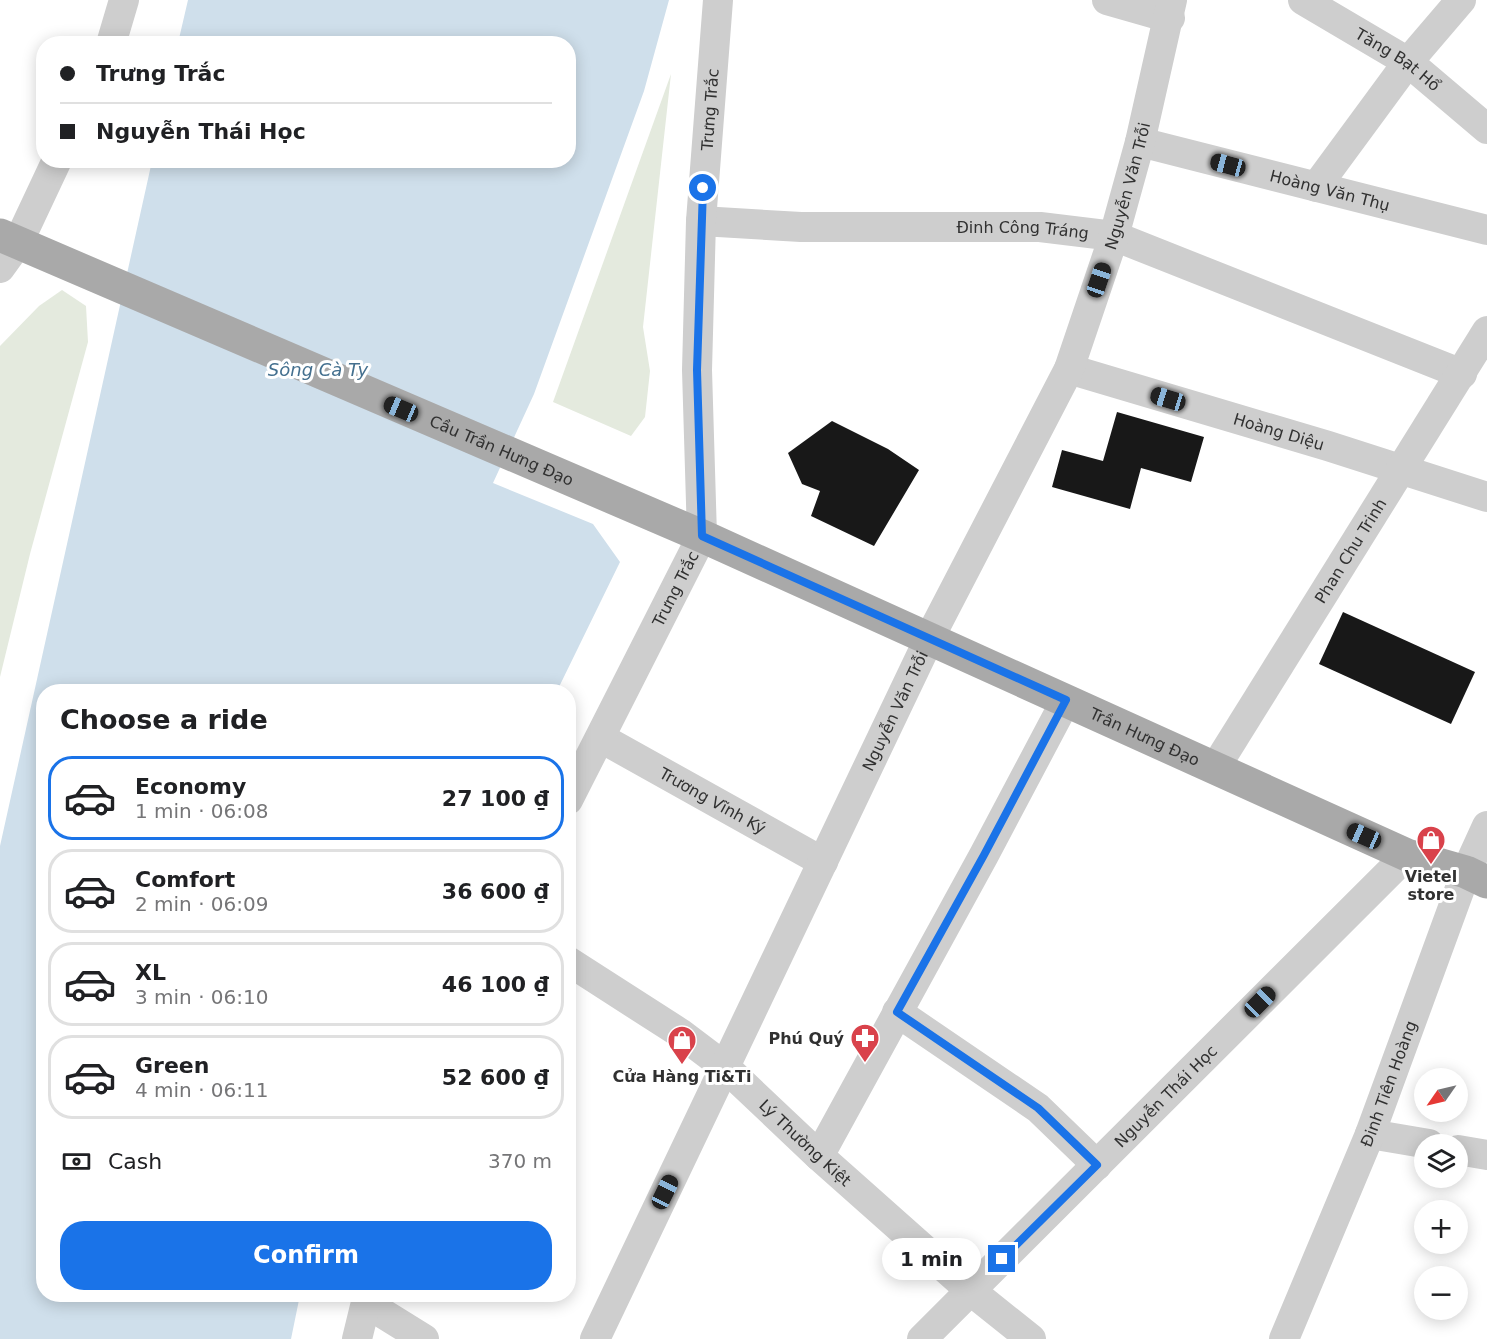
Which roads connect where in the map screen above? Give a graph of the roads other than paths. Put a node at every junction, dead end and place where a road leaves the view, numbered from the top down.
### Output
1 (124, 0) edge
2 (718, 0) edge
3 (1107, 0) edge
4 (1303, 0) edge
5 (1461, 0) edge
6 (1171, 9) edge
7 (113, 36) edge
8 (1408, 62) junction
9 (1487, 129) edge
10 (1140, 142) junction
11 (52, 168) edge
12 (1316, 187) junction
13 (701, 221) junction
14 (1487, 230) edge
15 (1114, 236) junction
16 (6, 249) edge
17 (1487, 331) edge
18 (1069, 369) junction
19 (1462, 374) junction
20 (1401, 470) junction
21 (606, 496) joint
22 (1487, 497) edge
23 (702, 536) junction
24 (930, 637) junction
25 (1066, 700) junction
26 (601, 738) junction
27 (1215, 768) junction
28 (576, 785) edge
29 (1487, 826) edge
30 (1407, 855) junction
31 (823, 862) junction
32 (1477, 877) edge
33 (576, 966) edge
34 (897, 1012) junction
35 (725, 1067) junction
36 (1370, 1134) junction
37 (1414, 1142) edge
38 (1468, 1152) edge
39 (1487, 1155) edge
40 (819, 1156) junction
41 (1097, 1165) junction
42 (971, 1291) junction
43 (366, 1302) edge
44 (371, 1302) edge
45 (357, 1339) edge
46 (424, 1339) edge
47 (595, 1339) edge
48 (922, 1339) edge
49 (1031, 1339) edge
50 (1284, 1339) edge

1 - 7 street
2 - 13 street, Trưng Trắc
3 - 6 street
4 - 8 street, Tăng Bạt Hổ
5 - 8 street
6 - 10 street, Nguyễn Văn Trỗi
8 - 9 street, Tăng Bạt Hổ
8 - 12 street
10 - 12 street, Hoàng Văn Thụ
10 - 15 street, Nguyễn Văn Trỗi
11 - 16 street
12 - 14 street, Hoàng Văn Thụ
13 - 15 street, Đinh Công Tráng
13 - 23 street, Trưng Trắc
15 - 18 street, Nguyễn Văn Trỗi
15 - 19 street, Đinh Công Tráng
16 - 21 main road, Cầu Trần Hưng Đạo
17 - 19 street, Phan Chu Trinh
18 - 20 street, Hoàng Diệu
18 - 24 street, Nguyễn Văn Trỗi
19 - 20 street, Phan Chu Trinh
20 - 22 street, Hoàng Diệu
20 - 27 street, Phan Chu Trinh
21 - 23 main road, Trần Hưng Đạo
23 - 24 main road, Trần Hưng Đạo
23 - 26 street, Trưng Trắc
24 - 25 main road, Trần Hưng Đạo
24 - 31 street, Nguyễn Văn Trỗi
25 - 27 main road, Trần Hưng Đạo
25 - 34 street
26 - 28 street, Trưng Trắc
26 - 31 street, Trương Vĩnh Ký
27 - 30 main road, Trần Hưng Đạo
29 - 32 street, Đinh Tiên Hoàng
30 - 32 main road, Trần Hưng Đạo
30 - 41 street, Nguyễn Thái Học
31 - 35 street, Nguyễn Văn Trỗi
32 - 36 street, Đinh Tiên Hoàng
33 - 35 street, Lý Thường Kiệt
34 - 40 street
34 - 41 street
35 - 40 street, Lý Thường Kiệt
35 - 47 street, Nguyễn Văn Trỗi
36 - 37 street
36 - 50 street, Đinh Tiên Hoàng
38 - 39 street
40 - 42 street, Lý Thường Kiệt
41 - 42 street, Nguyễn Thái Học
42 - 48 street, Nguyễn Thái Học
42 - 49 street, Lý Thường Kiệt
43 - 45 street
44 - 46 street

